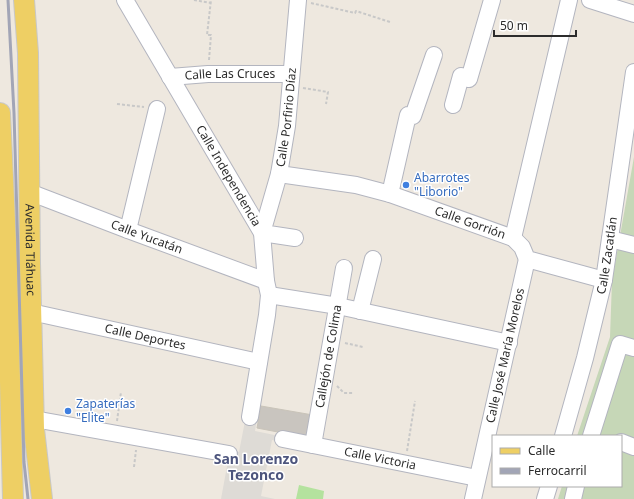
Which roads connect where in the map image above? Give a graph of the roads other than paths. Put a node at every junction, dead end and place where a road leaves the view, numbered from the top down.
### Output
1 (24, 0) edge
2 (125, 0) edge
3 (298, 0) edge
4 (492, 0) edge
5 (569, 0) edge
6 (590, 0) edge
7 (634, 14) edge
8 (434, 55) dead end
9 (634, 72) edge
10 (170, 77) junction
11 (290, 80) junction
12 (452, 105) dead end
13 (155, 108) road end
14 (0, 113) edge
15 (279, 174) junction
16 (2, 180) edge
17 (29, 192) junction
18 (390, 194) junction
19 (128, 230) junction
20 (262, 233) junction
21 (295, 238) dead end
22 (513, 238) junction
23 (610, 239) junction
24 (634, 245) edge
25 (527, 258) junction
26 (374, 259) dead end
27 (30, 263) junction
28 (7, 264) junction
29 (344, 268) dead end
30 (604, 280) junction
31 (268, 288) junction
32 (4, 306) edge
33 (338, 306) junction
34 (360, 311) junction
35 (31, 312) junction
36 (509, 342) junction
37 (634, 348) edge
38 (259, 362) junction
39 (6, 410) edge
40 (250, 416) dead end
41 (34, 419) junction
42 (563, 435) edge
43 (595, 435) edge
44 (283, 439) dead end
45 (622, 442) edge
46 (313, 445) junction
47 (634, 447) edge
48 (229, 454) dead end
49 (477, 478) junction
50 (549, 487) edge
51 (576, 487) edge
52 (13, 499) edge
53 (42, 499) edge
54 (472, 499) edge
55 (545, 499) edge
56 (573, 499) edge

1 - 17 main road, Avenida Tláhuac
2 - 10 street, Calle Independencia
3 - 11 street, Calle Porfirio Díaz
4 - 12 street
5 - 22 street
6 - 7 street
8 - 18 street
9 - 23 street, Calle Zacatlán
10 - 11 street, Calle Las Cruces
10 - 20 street, Calle Independencia
11 - 15 street, Calle Porfirio Díaz
13 - 19 street
14 - 16 main road, Avenida Tláhuac
15 - 18 street, Calle Gorrión
15 - 20 street, Calle Porfirio Díaz
16 - 28 main road, Avenida Tláhuac
17 - 19 street, Calle Yucatán
17 - 27 main road, Avenida Tláhuac
18 - 22 street, Calle Gorrión
19 - 31 street, Calle Yucatán
20 - 21 street
20 - 31 street, Calle Independencia
22 - 25 street, Calle Gorrión
23 - 24 street
23 - 30 street, Calle Zacatlán
25 - 30 street
25 - 36 street, Calle José María Morelos
26 - 34 street
27 - 28 main road
27 - 35 main road, Avenida Tláhuac
28 - 32 main road, Avenida Tláhuac
29 - 33 street, Callejón de Colima
30 - 42 street, Calle Zacatlán
31 - 33 street, Calle Yucatán
31 - 38 street, Calle Independencia
32 - 39 main road, Avenida Tláhuac
33 - 34 street, Calle Yucatán
33 - 46 street, Callejón de Colima
34 - 36 street, Calle Yucatán
35 - 38 street, Calle Deportes
35 - 41 main road, Avenida Tláhuac
36 - 49 street, Calle José María Morelos
37 - 43 street
38 - 40 street, Calle Independencia
39 - 52 main road, Avenida Tláhuac
41 - 48 street
41 - 53 main road, Avenida Tláhuac
44 - 46 street, Calle Victoria
45 - 47 street
46 - 49 street, Calle Victoria
49 - 54 street, Calle José María Morelos
50 - 55 street
51 - 56 street

